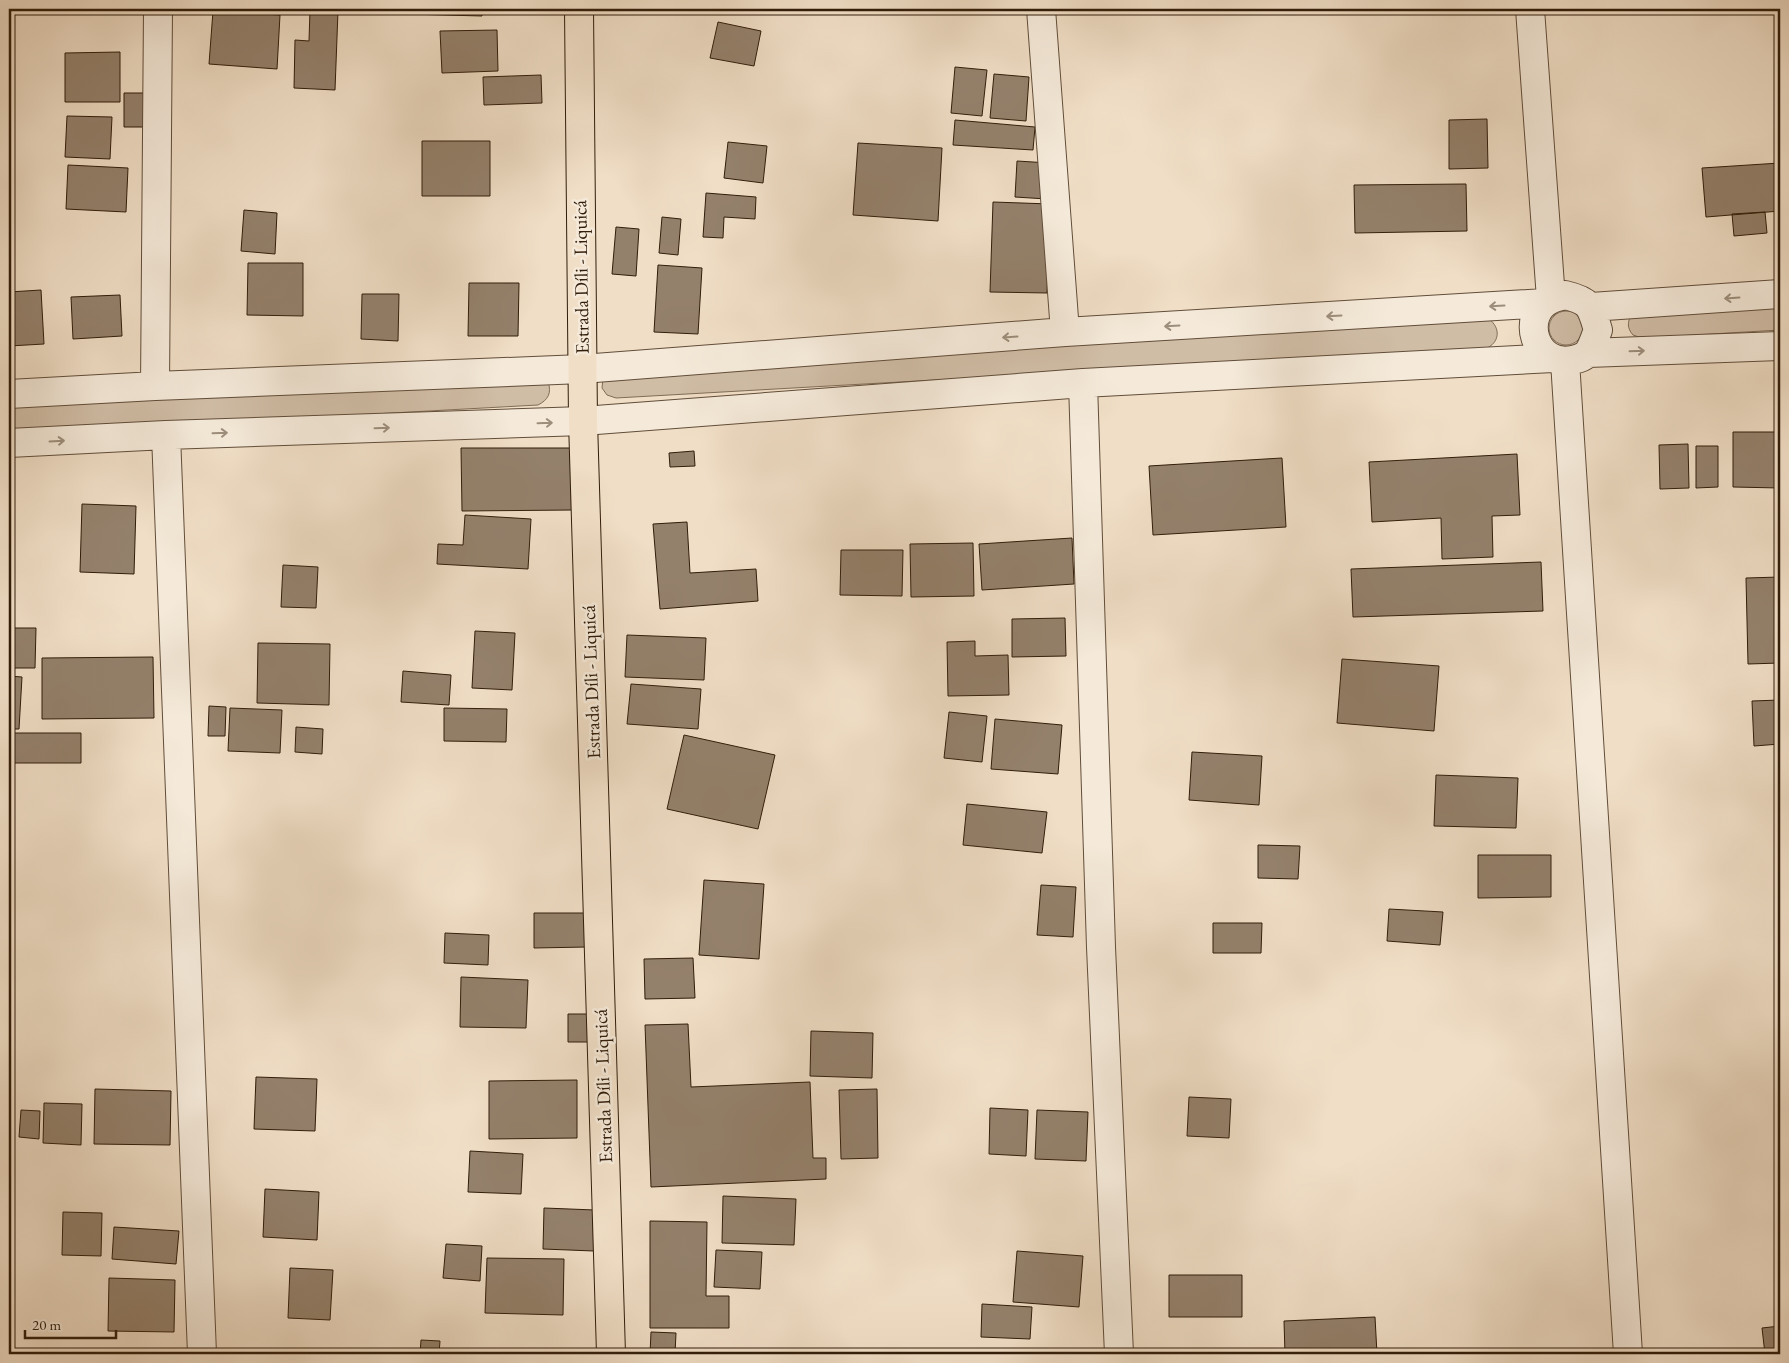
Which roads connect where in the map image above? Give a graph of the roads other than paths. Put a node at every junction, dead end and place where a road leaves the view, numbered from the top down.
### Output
1 (158, 9) edge
2 (579, 9) edge
3 (1041, 9) edge
4 (1530, 9) edge
5 (1780, 294) edge
6 (1548, 301) junction
7 (1591, 307) junction
8 (1065, 332) junction
9 (1780, 346) edge
10 (1568, 357) junction
11 (582, 369) junction
12 (1083, 383) junction
13 (155, 386) junction
14 (9, 394) edge
15 (583, 421) junction
16 (166, 435) junction
17 (9, 443) edge
18 (202, 1354) edge
19 (611, 1354) edge
20 (1119, 1354) edge
21 (1628, 1354) edge

1 - 13 street
2 - 11 main road, Estrada Díli - Liquicá
3 - 8 street
4 - 6 street
5 -> 7 street
6 - 7 street
6 -> 8 street
6 - 10 street
7 - 10 street
8 -> 11 street
10 -> 9 street
10 - 12 street
10 - 21 street
11 - 13 street
11 - 15 main road, Estrada Díli - Liquicá
12 - 15 street
12 - 20 street
13 - 14 street
16 -> 15 street
15 - 19 main road, Estrada Díli - Liquicá
17 -> 16 street
16 - 18 street

